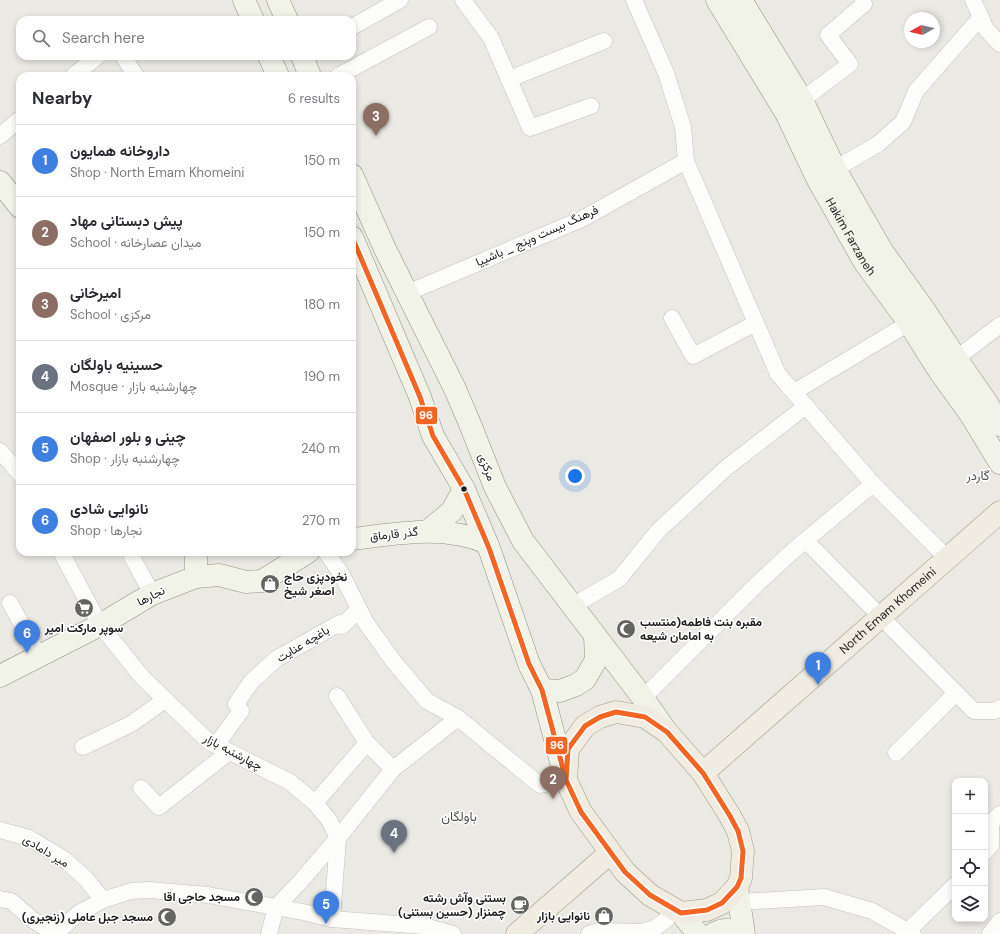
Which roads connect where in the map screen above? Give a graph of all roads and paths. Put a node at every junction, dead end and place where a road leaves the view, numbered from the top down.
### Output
1 (244, 0) edge
2 (278, 0) edge
3 (400, 0) edge
4 (463, 0) edge
5 (717, 0) edge
6 (740, 0) edge
7 (863, 0) edge
8 (973, 0) edge
9 (636, 1) edge
10 (251, 16) edge
11 (285, 16) edge
12 (981, 17) junction
13 (356, 25) edge
14 (429, 27) dead end
15 (604, 41) dead end
16 (1000, 44) edge
17 (93, 60) edge
18 (126, 60) edge
19 (271, 60) edge
20 (304, 60) edge
21 (78, 72) edge
22 (133, 72) edge
23 (276, 72) edge
24 (308, 72) edge
25 (345, 72) edge
26 (509, 79) junction
27 (802, 100) junction
28 (591, 106) dead end
29 (16, 122) edge
30 (0, 136) edge
31 (686, 161) junction
32 (835, 169) junction
33 (0, 182) edge
34 (356, 184) edge
35 (16, 202) edge
36 (356, 246) edge
37 (407, 293) junction
38 (672, 318) dead end
39 (756, 323) junction
40 (909, 323) junction
41 (1000, 325) edge
42 (948, 365) junction
43 (455, 389) junction
44 (794, 392) junction
45 (420, 398) junction
46 (806, 406) junction
47 (1000, 425) edge
48 (0, 451) edge
49 (1000, 463) edge
50 (16, 469) edge
51 (873, 484) junction
52 (464, 489) junction
53 (1000, 512) edge
54 (428, 531) junction
55 (356, 539) edge
56 (806, 541) junction
57 (487, 543) junction
58 (63, 556) edge
59 (196, 556) edge
60 (302, 556) edge
61 (329, 556) edge
62 (132, 557) dead end
63 (947, 558) junction
64 (196, 577) junction
65 (152, 594) junction
66 (10, 604) dead end
67 (572, 606) junction
68 (359, 609) junction
69 (881, 616) junction
70 (100, 625) junction
71 (596, 636) junction
72 (39, 656) junction
73 (1, 673) edge
74 (542, 690) junction
75 (956, 693) junction
76 (337, 696) dead end
77 (643, 698) junction
78 (165, 700) junction
79 (1000, 708) edge
80 (458, 718) junction
81 (667, 732) junction
82 (367, 743) junction
83 (82, 747) dead end
84 (222, 748) junction
85 (896, 753) dead end
86 (393, 769) junction
87 (703, 773) junction
88 (566, 780) junction
89 (141, 788) dead end
90 (315, 803) junction
91 (1000, 814) edge
92 (0, 830) edge
93 (338, 838) junction
94 (987, 850) edge
95 (610, 853) junction
96 (954, 886) edge
97 (739, 894) junction
98 (0, 899) edge
99 (103, 900) junction
100 (276, 907) junction
101 (676, 909) junction
102 (1000, 921) edge
103 (337, 925) edge
104 (642, 933) edge
105 (911, 933) edge
106 (56, 934) edge
107 (269, 934) edge
108 (453, 934) edge
109 (517, 934) edge
110 (589, 934) edge
111 (698, 934) edge
112 (713, 934) edge
113 (737, 934) edge
114 (744, 934) edge
115 (990, 934) edge

1 - 10 street
2 - 11 street
3 - 13 street
4 - 26 street
5 - 40 street, Hakim Farzaneh
6 - 27 street, Hakim Farzaneh
7 - 27 street
8 - 12 street
9 - 31 street
12 - 16 street
12 - 32 street
14 - 25 street
15 - 26 street
17 - 21 street
18 - 22 street
19 - 23 street
20 - 24 street
26 - 28 street
27 - 32 street, Hakim Farzaneh
29 - 30 street
31 - 37 street, فرهنگ بیست وپنج _ باشییا
31 - 39 street
32 - 42 street, Hakim Farzaneh
33 - 35 street
34 - 37 street, مرکزی
36 - 45 street
37 - 43 street, مرکزی
38 - 39 street
39 - 44 street
40 - 42 street, Hakim Farzaneh
40 - 44 street
41 - 42 street
42 - 47 street, Hakim Farzaneh
42 - 49 street, Hakim Farzaneh
43 - 45 street
43 - 67 street, مرکزی
44 - 46 street
45 - 52 street
46 - 51 street
46 - 67 street
48 - 50 street
51 - 56 street
51 - 63 street
52 - 54 street, گذر قارماق
52 - 57 street
53 - 63 main road, North Emam Khomeini
54 - 55 street, گذر قارماق
54 - 57 street
56 - 69 street
56 - 77 street
57 - 74 street
58 - 70 street, چهارشنبه بازار
59 - 64 street
60 - 64 street, نجارها
61 - 68 street
62 - 65 street
63 - 69 main road, North Emam Khomeini
64 - 65 street, نجارها
65 - 70 street, نجارها
66 - 72 street
67 - 71 street, مرکزی
68 - 80 street
68 - 84 street, باغچه عنایت
69 - 75 street
69 - 87 main road, North Emam Khomeini
70 - 72 street, نجارها
70 - 78 street, چهارشنبه بازار
71 - 74 street
71 - 77 street, مرکزی
72 - 73 street, نجارها
74 - 88 street
75 - 79 street
75 - 85 street
76 - 82 street
77 - 81 street, مرکزی
78 - 83 street
78 - 84 street, چهارشنبه بازار
80 - 86 street
80 - 88 street
81 - 87 main road
81 - 88 main road
82 - 86 street
82 - 90 street
84 - 89 street
84 - 90 street, چهارشنبه بازار
86 - 93 street
87 - 97 main road
88 - 95 main road
90 - 93 street, چهارشنبه بازار
91 - 94 street
92 - 99 street, میر دامادی
93 - 100 street
93 - 103 street
95 - 101 main road
95 - 109 main road
96 - 105 street
97 - 101 main road
97 - 105 street
97 - 114 street
98 - 106 street
99 - 100 street
99 - 106 street
100 - 103 street
100 - 107 street
101 - 104 street
101 - 111 street
102 - 115 street
103 - 108 street
104 - 110 street
112 - 113 street

